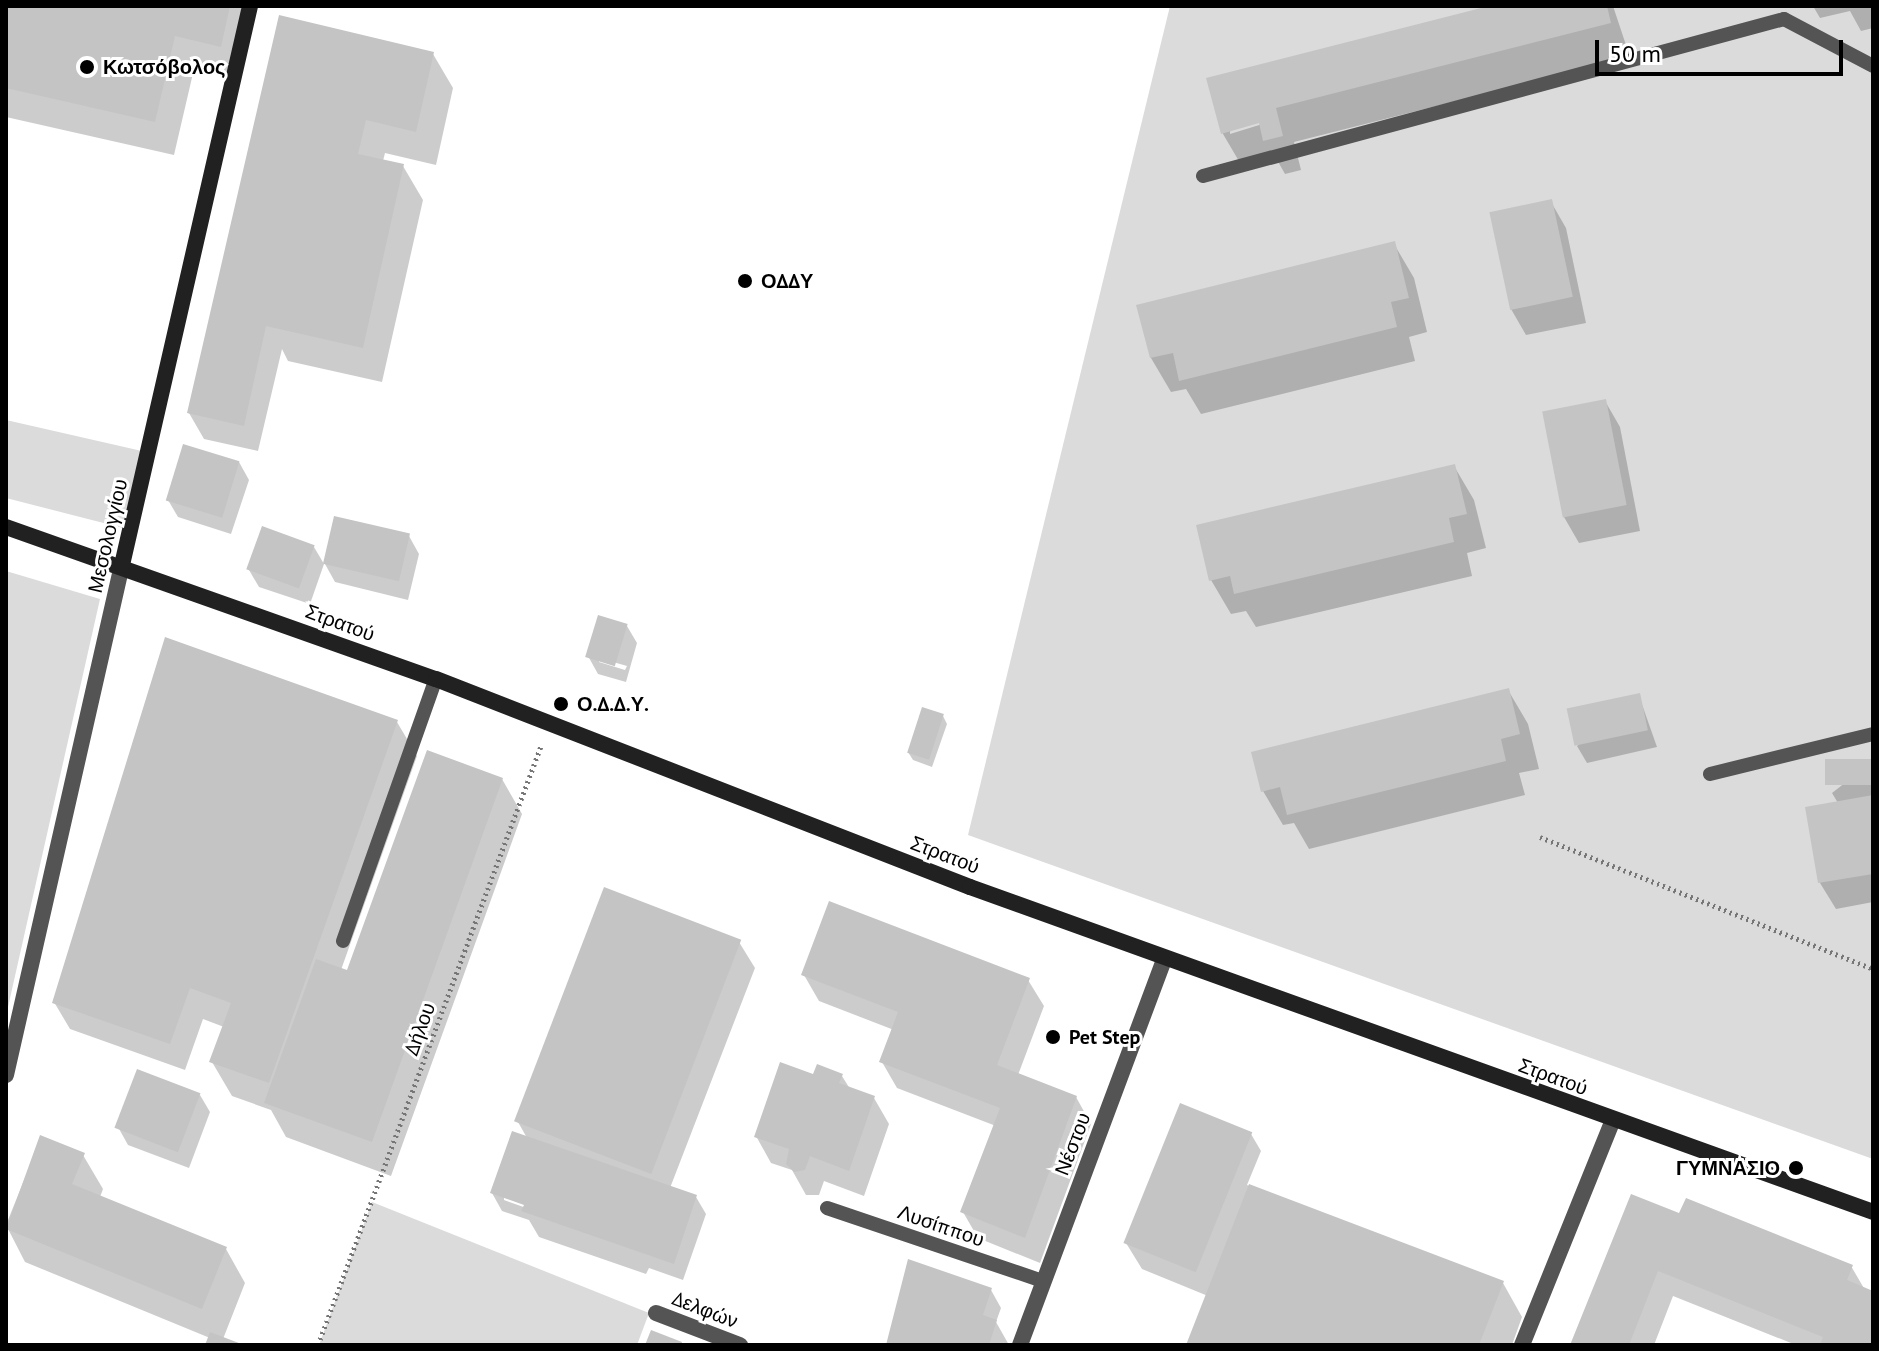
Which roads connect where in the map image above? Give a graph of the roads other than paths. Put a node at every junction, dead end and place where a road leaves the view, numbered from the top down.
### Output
1 (250, 6) edge
2 (1782, 12) edge
3 (1873, 66) edge
4 (1203, 176) dead end
5 (6, 527) edge
6 (122, 565) junction
7 (436, 679) junction
8 (1873, 734) edge
9 (1710, 774) dead end
10 (343, 941) dead end
11 (1165, 958) junction
12 (6, 1075) edge
13 (1613, 1120) junction
14 (827, 1208) dead end
15 (1873, 1212) edge
16 (1043, 1281) junction
17 (656, 1313) dead end
18 (740, 1345) edge
19 (1020, 1345) edge
20 (1522, 1345) edge

1 - 6 main road, Μεσολογγίου
2 - 3 lane
2 - 4 lane
5 - 6 main road, Στρατού
6 - 7 main road, Στρατού
6 - 12 street, Μεσολογγίου
7 - 10 lane
7 - 11 main road, Στρατού
8 - 9 lane
11 - 13 main road, Στρατού
11 - 16 street, Νέστου
13 - 15 main road, Στρατού
13 - 20 street
14 - 16 lane, Λυσίππου
16 - 19 street, Νέστου
17 - 18 street, Δελφών

